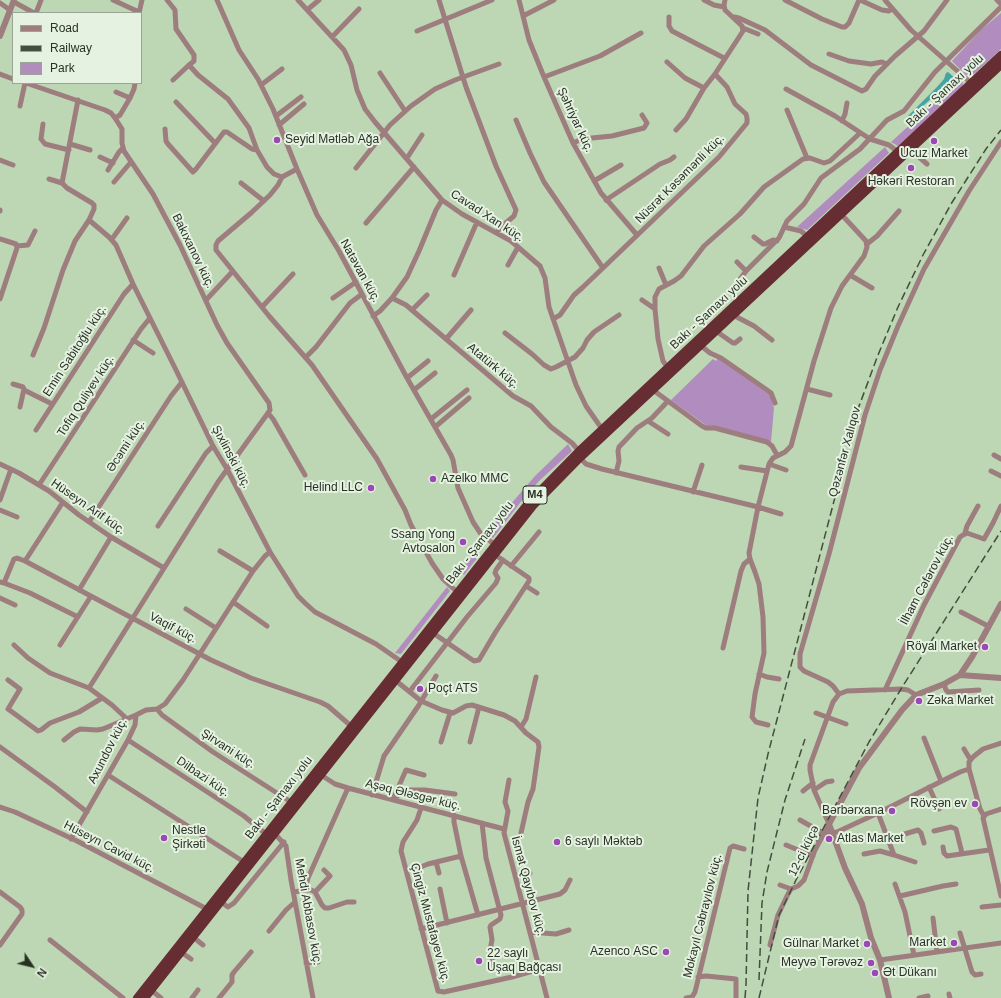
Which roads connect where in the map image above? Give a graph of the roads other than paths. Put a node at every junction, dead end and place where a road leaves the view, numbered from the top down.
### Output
1 (41, 0) edge
2 (113, 0) edge
3 (142, 0) edge
4 (166, 0) edge
5 (217, 0) edge
6 (298, 0) edge
7 (319, 0) edge
8 (439, 0) edge
9 (492, 0) edge
10 (519, 0) edge
11 (554, 0) edge
12 (704, 0) edge
13 (726, 0) edge
14 (785, 0) edge
15 (859, 0) edge
16 (885, 0) edge
17 (947, 0) edge
18 (998, 0) edge
19 (14, 1) edge
20 (0, 3) edge
21 (1001, 4) edge
22 (724, 7) junction
23 (1001, 7) edge
24 (359, 9) dead end
25 (892, 9) junction
26 (10, 10) junction
27 (308, 10) junction
28 (33, 12) edge
29 (35, 12) edge
30 (139, 12) edge
31 (523, 16) junction
32 (669, 17) dead end
33 (733, 17) junction
34 (445, 20) junction
35 (743, 28) junction
36 (417, 31) dead end
37 (641, 33) dead end
38 (758, 34) dead end
39 (0, 36) edge
40 (332, 37) junction
41 (918, 37) junction
42 (829, 54) dead end
43 (1001, 55) edge
44 (724, 58) junction
45 (946, 61) junction
46 (667, 62) dead end
47 (499, 64) dead end
48 (887, 64) junction
49 (190, 65) junction
50 (1001, 65) edge
51 (282, 69) dead end
52 (380, 73) dead end
53 (0, 74) edge
54 (715, 74) junction
55 (464, 76) junction
56 (544, 77) junction
57 (12, 79) edge
58 (173, 80) dead end
59 (971, 83) junction
60 (26, 84) edge
61 (29, 84) edge
62 (135, 84) edge
63 (261, 85) junction
64 (704, 88) junction
65 (786, 88) dead end
66 (116, 92) dead end
67 (300, 97) dead end
68 (130, 98) junction
69 (78, 100) junction
70 (176, 102) dead end
71 (847, 103) dead end
72 (304, 104) dead end
73 (20, 106) dead end
74 (787, 110) dead end
75 (405, 111) junction
76 (642, 115) dead end
77 (276, 116) junction
78 (115, 118) junction
79 (516, 120) dead end
80 (842, 121) junction
81 (44, 124) dead end
82 (279, 125) junction
83 (165, 130) dead end
84 (676, 130) dead end
85 (384, 132) junction
86 (860, 133) junction
87 (422, 135) dead end
88 (870, 139) junction
89 (573, 142) junction
90 (1001, 142) edge
91 (215, 143) junction
92 (70, 147) junction
93 (123, 148) junction
94 (90, 150) dead end
95 (257, 150) junction
96 (911, 150) junction
97 (898, 152) junction
98 (100, 157) dead end
99 (674, 157) dead end
100 (407, 158) junction
101 (807, 158) junction
102 (0, 160) edge
103 (131, 162) junction
104 (113, 163) junction
105 (927, 164) dead end
106 (13, 165) dead end
107 (621, 165) dead end
108 (414, 167) junction
109 (356, 168) dead end
110 (297, 169) junction
111 (108, 170) dead end
112 (282, 177) junction
113 (49, 178) dead end
114 (594, 181) junction
115 (114, 182) dead end
116 (62, 183) junction
117 (241, 183) dead end
118 (442, 200) junction
119 (606, 200) junction
120 (264, 201) junction
121 (898, 211) dead end
122 (841, 214) junction
123 (127, 218) dead end
124 (89, 220) junction
125 (477, 222) junction
126 (366, 223) dead end
127 (784, 227) junction
128 (35, 231) dead end
129 (497, 232) junction
130 (637, 235) junction
131 (754, 237) dead end
132 (808, 237) junction
133 (0, 239) edge
134 (112, 239) junction
135 (777, 241) junction
136 (867, 244) junction
137 (17, 246) junction
138 (518, 247) junction
139 (737, 262) dead end
140 (508, 264) dead end
141 (603, 268) junction
142 (659, 268) dead end
143 (234, 271) junction
144 (746, 271) junction
145 (293, 274) dead end
146 (454, 275) dead end
147 (850, 275) junction
148 (356, 282) junction
149 (738, 282) dead end
150 (133, 284) junction
151 (666, 285) junction
152 (872, 288) dead end
153 (362, 294) junction
154 (427, 295) dead end
155 (333, 298) dead end
156 (392, 298) junction
157 (0, 299) edge
158 (206, 300) junction
159 (642, 300) dead end
160 (262, 307) junction
161 (655, 309) junction
162 (412, 310) junction
163 (471, 310) dead end
164 (619, 315) dead end
165 (733, 315) junction
166 (373, 316) junction
167 (150, 318) junction
168 (553, 319) junction
169 (716, 331) junction
170 (505, 333) dead end
171 (446, 339) junction
172 (740, 339) dead end
173 (133, 340) junction
174 (772, 340) dead end
175 (700, 346) junction
176 (153, 353) dead end
177 (33, 355) dead end
178 (306, 357) junction
179 (428, 361) dead end
180 (568, 362) junction
181 (668, 368) junction
182 (435, 372) dead end
183 (407, 378) junction
184 (182, 382) junction
185 (14, 384) dead end
186 (807, 389) junction
187 (24, 390) junction
188 (414, 390) junction
189 (467, 390) dead end
190 (653, 390) junction
191 (830, 395) dead end
192 (469, 398) dead end
193 (667, 402) junction
194 (775, 403) dead end
195 (52, 404) junction
196 (20, 407) dead end
197 (268, 413) junction
198 (431, 419) junction
199 (648, 420) junction
200 (435, 427) junction
201 (602, 429) junction
202 (36, 430) dead end
203 (668, 434) dead end
204 (213, 446) junction
205 (580, 455) junction
206 (777, 455) junction
207 (994, 455) dead end
208 (1001, 459) edge
209 (0, 464) edge
210 (769, 464) junction
211 (702, 465) dead end
212 (742, 467) dead end
213 (227, 468) junction
214 (11, 469) junction
215 (786, 470) dead end
216 (766, 471) junction
217 (991, 471) dead end
218 (616, 473) junction
219 (304, 475) dead end
220 (1001, 476) edge
221 (40, 485) junction
222 (693, 492) junction
223 (0, 500) edge
224 (63, 502) junction
225 (978, 506) dead end
226 (1001, 506) edge
227 (758, 507) junction
228 (0, 510) edge
229 (781, 514) dead end
230 (17, 517) dead end
231 (89, 522) junction
232 (158, 526) dead end
233 (539, 532) dead end
234 (965, 533) junction
235 (112, 537) junction
236 (494, 544) junction
237 (220, 551) dead end
238 (270, 552) junction
239 (494, 554) junction
240 (750, 559) junction
241 (503, 560) junction
242 (25, 561) junction
243 (511, 566) junction
244 (164, 568) junction
245 (253, 571) junction
246 (2, 582) edge
247 (526, 586) junction
248 (79, 590) junction
249 (457, 592) junction
250 (537, 593) dead end
251 (91, 596) junction
252 (0, 598) edge
253 (233, 602) junction
254 (1001, 604) edge
255 (15, 605) dead end
256 (186, 609) dead end
257 (961, 612) dead end
258 (78, 617) junction
259 (132, 618) junction
260 (267, 626) dead end
261 (988, 626) junction
262 (216, 628) junction
263 (433, 632) junction
264 (448, 644) junction
265 (14, 645) dead end
266 (60, 645) dead end
267 (723, 648) dead end
268 (200, 654) junction
269 (402, 662) junction
270 (759, 674) junction
271 (960, 675) junction
272 (436, 676) dead end
273 (536, 677) dead end
274 (1001, 678) edge
275 (779, 679) dead end
276 (8, 680) dead end
277 (395, 680) junction
278 (944, 684) junction
279 (89, 688) junction
280 (885, 690) junction
281 (979, 690) dead end
282 (410, 691) junction
283 (839, 694) junction
284 (916, 694) junction
285 (102, 698) junction
286 (421, 701) junction
287 (479, 707) junction
288 (157, 709) junction
289 (450, 713) junction
290 (816, 714) dead end
291 (136, 715) junction
292 (827, 717) junction
293 (126, 719) junction
294 (846, 724) dead end
295 (768, 725) dead end
296 (351, 726) junction
297 (521, 727) junction
298 (924, 738) dead end
299 (64, 740) dead end
300 (128, 740) junction
301 (441, 742) dead end
302 (470, 742) dead end
303 (1001, 743) edge
304 (0, 747) edge
305 (964, 749) dead end
306 (970, 759) junction
307 (969, 769) junction
308 (108, 775) junction
309 (321, 775) junction
310 (424, 775) dead end
311 (509, 780) dead end
312 (941, 781) junction
313 (832, 782) dead end
314 (812, 783) junction
315 (929, 787) junction
316 (348, 788) junction
317 (814, 790) junction
318 (803, 791) dead end
319 (455, 794) dead end
320 (372, 795) junction
321 (393, 800) junction
322 (291, 802) junction
323 (0, 807) edge
324 (421, 808) junction
325 (939, 809) dead end
326 (1001, 809) edge
327 (87, 812) junction
328 (878, 813) junction
329 (454, 815) junction
330 (984, 816) junction
331 (800, 820) dead end
332 (482, 822) junction
333 (829, 824) junction
334 (504, 829) junction
335 (934, 831) dead end
336 (521, 833) dead end
337 (823, 833) junction
338 (832, 833) junction
339 (270, 834) junction
340 (71, 839) junction
341 (888, 839) junction
342 (284, 842) junction
343 (924, 843) dead end
344 (786, 845) dead end
345 (943, 847) dead end
346 (744, 849) dead end
347 (989, 850) junction
348 (962, 853) junction
349 (864, 854) dead end
350 (894, 855) junction
351 (462, 856) junction
352 (813, 856) junction
353 (244, 862) junction
354 (436, 862) junction
355 (915, 862) dead end
356 (324, 870) dead end
357 (406, 870) junction
358 (439, 873) dead end
359 (530, 873) dead end
360 (516, 877) junction
361 (570, 880) dead end
362 (895, 884) dead end
363 (956, 884) dead end
364 (780, 885) dead end
365 (440, 888) dead end
366 (792, 889) junction
367 (304, 890) junction
368 (0, 892) edge
369 (294, 892) junction
370 (315, 892) junction
371 (900, 896) junction
372 (1001, 896) edge
373 (221, 902) junction
374 (295, 902) junction
375 (354, 902) dead end
376 (523, 904) junction
377 (1001, 905) edge
378 (982, 907) dead end
379 (207, 909) junction
380 (500, 910) junction
381 (478, 916) junction
382 (932, 918) dead end
383 (447, 923) junction
384 (422, 929) junction
385 (569, 930) dead end
386 (269, 931) dead end
387 (530, 932) junction
388 (960, 932) dead end
389 (193, 937) junction
390 (50, 940) dead end
391 (1001, 943) edge
392 (0, 945) edge
393 (203, 945) dead end
394 (770, 945) dead end
395 (966, 948) junction
396 (181, 952) junction
397 (251, 952) dead end
398 (937, 952) junction
399 (914, 955) junction
400 (191, 959) dead end
401 (880, 960) junction
402 (318, 962) dead end
403 (306, 963) junction
404 (494, 967) dead end
405 (540, 970) junction
406 (981, 974) dead end
407 (698, 977) junction
408 (151, 990) junction
409 (198, 990) dead end
410 (928, 996) dead end
411 (124, 998) edge
412 (137, 998) edge
413 (145, 998) edge
414 (162, 998) edge
415 (192, 998) edge
416 (219, 998) edge
417 (313, 998) edge
418 (547, 998) edge
419 (686, 998) edge
420 (736, 998) edge
421 (889, 998) edge
422 (919, 998) edge

1 - 29 street
2 - 30 street
3 - 30 street
4 - 49 street
5 - 63 street, Natəvan küç.
6 - 27 street, Cavad Xan küç.
7 - 27 street
8 - 34 street
9 - 34 street
10 - 31 street, Şəhriyar küç.
11 - 31 street
12 - 22 street
13 - 22 street
14 - 15 street
15 - 25 street
16 - 25 street
17 - 41 street
18 - 21 street
19 - 26 street
19 - 28 street
20 - 26 street
22 - 33 street
23 - 45 street
24 - 40 street
25 - 41 street
26 - 39 street
27 - 40 street, Cavad Xan küç.
31 - 56 street, Şəhriyar küç.
32 - 44 street
33 - 35 street
33 - 48 street
34 - 36 street
34 - 55 street
35 - 38 street
35 - 44 street
37 - 56 street
40 - 85 street, Cavad Xan küç.
41 - 45 street
41 - 48 street
42 - 48 street
43 - 59 highway, Bakı - Şamaxı yolu / M4
44 - 54 street
45 - 59 street
45 - 88 street
46 - 64 street
47 - 55 street
49 - 58 street
49 - 95 street
50 - 96 highway, Bakı - Şamaxı yolu / M4
51 - 63 street
52 - 75 street
53 - 57 street
54 - 64 street
54 - 130 street, Nüsrət Kəsəmənli küç.
55 - 75 street
55 - 129 street
56 - 89 street, Şəhriyar küç.
59 - 97 highway, Bakı - Şamaxı yolu / M4
60 - 73 street
61 - 69 street
62 - 68 street
63 - 77 street, Natəvan küç.
64 - 84 street
65 - 80 street
66 - 68 street
67 - 77 street
68 - 78 street
69 - 78 street
69 - 92 street
70 - 91 street
71 - 80 street
72 - 82 street
74 - 101 street
75 - 85 street
76 - 89 street
77 - 82 street, Natəvan küç.
78 - 93 street, Bakıxanov küç.
79 - 141 street
80 - 86 street
81 - 92 street
82 - 110 street, Natəvan küç.
83 - 91 street
85 - 100 street, Cavad Xan küç.
85 - 109 street
86 - 88 street
86 - 101 street
87 - 100 street
88 - 97 street
88 - 127 street
89 - 114 street, Şəhriyar küç.
90 - 283 street, Qəzənfər Xalıqov
91 - 95 street
92 - 94 street
92 - 116 street
93 - 103 street, Bakıxanov küç.
93 - 104 street
95 - 112 street
96 - 105 street
96 - 122 highway, Bakı - Şamaxı yolu / M4
97 - 132 highway, Bakı - Şamaxı yolu / M4
98 - 104 street
99 - 119 street
100 - 108 street, Cavad Xan küç.
101 - 151 street
102 - 106 street
103 - 115 street
103 - 158 street, Bakıxanov küç.
104 - 111 street
107 - 114 street
108 - 118 street, Cavad Xan küç.
108 - 126 street
110 - 112 street
110 - 148 street, Natəvan küç.
112 - 120 street
113 - 116 street
114 - 119 street, Şəhriyar küç.
116 - 124 street
117 - 120 street
118 - 125 street, Cavad Xan küç.
118 - 156 street
119 - 130 street, Şəhriyar küç.
120 - 143 street
121 - 136 street
122 - 136 street
122 - 165 highway, Bakı - Şamaxı yolu / M4
123 - 134 street
124 - 134 street, Şıxlinski küç.
124 - 177 street
125 - 129 street, Cavad Xan küç.
125 - 146 street
127 - 132 street
127 - 135 street
128 - 137 street
129 - 138 street, Cavad Xan küç.
130 - 141 street, Nüsrət Kəsəmənli küç.
131 - 135 street
132 - 181 highway, Bakı - Şamaxı yolu / M4
133 - 137 street
134 - 150 street, Şıxlinski küç.
135 - 144 street
136 - 147 street
137 - 157 street
138 - 140 street
138 - 168 street, Cavad Xan küç.
139 - 144 street
141 - 168 street, Nüsrət Kəsəmənli küç.
142 - 151 street
143 - 158 street
143 - 160 street
144 - 149 street
145 - 160 street
147 - 152 street
147 - 186 street
148 - 153 street, Natəvan küç.
148 - 155 street
150 - 167 street, Şıxlinski küç.
150 - 195 street, Emin Sabitoğlu küç.
151 - 161 street
153 - 166 street, Natəvan küç.
153 - 178 street
154 - 162 street
156 - 162 street, Atatürk küç.
156 - 166 street
158 - 197 street, Bakıxanov küç.
159 - 161 street
160 - 178 street
161 - 181 street
162 - 171 street, Atatürk küç.
163 - 171 street
164 - 180 street
165 - 169 highway, Bakı - Şamaxı yolu / M4
165 - 174 street
166 - 183 street, Natəvan küç.
167 - 173 street, Tofiq Quliyev küç.
167 - 184 street, Şıxlinski küç.
168 - 180 street, Cavad Xan küç.
169 - 172 street
169 - 175 highway, Bakı - Şamaxı yolu / M4
170 - 180 street
171 - 205 street, Atatürk küç.
173 - 176 street
173 - 221 street, Tofiq Quliyev küç.
175 - 190 highway, Bakı - Şamaxı yolu / M4
175 - 194 street
178 - 249 street
179 - 183 street
180 - 201 street, Cavad Xan küç.
181 - 201 highway, Bakı - Şamaxı yolu / M4
182 - 188 street
183 - 188 street, Natəvan küç.
184 - 204 street, Şıxlinski küç.
184 - 231 street, Əcəmi küç.
185 - 187 street
186 - 191 street
186 - 206 street
187 - 195 street
187 - 196 street
188 - 198 street, Natəvan küç.
189 - 198 street
190 - 193 street
190 - 205 highway, Bakı - Şamaxı yolu / M4
192 - 200 street
193 - 199 street
193 - 206 street
195 - 202 street, Emin Sabitoğlu küç.
197 - 213 street
197 - 219 street, Bakıxanov küç.
198 - 200 street, Natəvan küç.
199 - 203 street
199 - 218 street
200 - 236 street, Natəvan küç.
201 - 205 highway, Bakı - Şamaxı yolu / M4
204 - 213 street, Şıxlinski küç.
204 - 232 street
205 - 218 street, Atatürk küç.
205 - 236 highway, Bakı - Şamaxı yolu / M4
205 - 239 highway, Bakı - Şamaxı yolu / M4
206 - 210 street
207 - 208 street
209 - 214 street, Hüseyn Arif küç.
210 - 215 street
210 - 216 street
211 - 222 street
212 - 216 street
213 - 238 street, Şıxlinski küç.
213 - 244 street
214 - 221 street, Hüseyn Arif küç.
214 - 223 street
216 - 227 street
217 - 220 street
218 - 222 street, Atatürk küç.
221 - 224 street, Hüseyn Arif küç.
222 - 227 street, Atatürk küç.
224 - 231 street, Hüseyn Arif küç.
224 - 242 street
225 - 234 street
226 - 234 street, İlham Cəfərov küç.
227 - 229 street, Atatürk küç.
227 - 240 street
228 - 230 street
231 - 235 street, Hüseyn Arif küç.
233 - 243 street
234 - 280 street, İlham Cəfərov küç.
235 - 244 street, Hüseyn Arif küç.
235 - 248 street
236 - 249 highway, Bakı - Şamaxı yolu / M4
237 - 245 street
238 - 245 street, Axundov küç.
238 - 269 street, Şıxlinski küç.
239 - 241 street
239 - 263 highway, Bakı - Şamaxı yolu / M4
240 - 267 street
240 - 270 street
241 - 243 street
241 - 264 street
242 - 246 street
242 - 248 street, Vaqif küç.
243 - 247 street
244 - 259 street
245 - 253 street, Axundov küç.
246 - 258 street
247 - 250 street
247 - 264 street
248 - 251 street, Vaqif küç.
249 - 269 highway, Bakı - Şamaxı yolu / M4
251 - 258 street
251 - 259 street, Vaqif küç.
252 - 255 street
253 - 260 street
253 - 262 street, Axundov küç.
254 - 261 street
256 - 262 street
257 - 261 street
258 - 266 street
259 - 268 street, Vaqif küç.
259 - 279 street
261 - 271 street
262 - 268 street, Axundov küç.
263 - 264 street
263 - 277 highway, Bakı - Şamaxı yolu / M4
264 - 282 street
265 - 279 street
268 - 288 street, Axundov küç.
268 - 296 street, Vaqif küç.
269 - 296 highway, Bakı - Şamaxı yolu / M4
270 - 275 street
270 - 295 street
271 - 274 street
271 - 278 street
272 - 286 street
273 - 297 street
276 - 285 street
277 - 282 street
277 - 309 highway, Bakı - Şamaxı yolu / M4
278 - 281 street
278 - 284 street
279 - 285 street
280 - 283 street
280 - 284 street
282 - 286 street
283 - 292 street, 12-ci küçə
284 - 333 street
285 - 293 street
286 - 289 street
286 - 320 street
287 - 289 street
287 - 297 street
287 - 302 street
288 - 291 street, Axundov küç.
288 - 322 street, Şirvani küç.
289 - 301 street
290 - 292 street
291 - 293 street
291 - 300 street, Axundov küç.
292 - 294 street
292 - 314 street, 12-ci küçə
293 - 299 street
296 - 322 highway, Bakı - Şamaxı yolu / M4
297 - 336 street
298 - 312 street
300 - 308 street, Axundov küç.
300 - 339 street, Dilbazi küç.
303 - 306 street
304 - 327 street
305 - 306 street
306 - 307 street
307 - 312 street, 12-ci küçə
307 - 330 street
308 - 327 street, Axundov küç.
308 - 353 street
309 - 316 street, Aşəq Ələsgər küç.
309 - 339 highway, Bakı - Şamaxı yolu / M4
310 - 321 street
311 - 334 street, İsmət Qayıbov küç.
312 - 315 street, 12-ci küçə
313 - 317 street
314 - 317 street, 12-ci küçə
314 - 318 street
315 - 325 street
315 - 328 street, 12-ci küçə
316 - 320 street, Aşəq Ələsgər küç.
316 - 367 street
317 - 333 street, 12-ci küçə
319 - 321 street
320 - 321 street, Aşəq Ələsgər küç.
321 - 324 street, Aşəq Ələsgər küç.
322 - 339 highway, Bakı - Şamaxı yolu / M4
323 - 340 street, Hüseyn Cavid küç.
324 - 329 street, Aşəq Ələsgər küç.
324 - 357 street, Çingiz Mustafayev küç.
326 - 330 street
327 - 340 street, Axundov küç.
328 - 338 street, 12-ci küçə
328 - 341 street
329 - 332 street, Aşəq Ələsgər küç.
329 - 351 street
330 - 347 street
331 - 337 street
332 - 334 street, Aşəq Ələsgər küç.
332 - 380 street
333 - 337 street, 12-ci küçə
333 - 338 street
334 - 360 street, İsmət Qayıbov küç.
335 - 348 street
337 - 338 street, 12-ci küçə
337 - 352 street, 12-ci küçə
338 - 401 street
339 - 342 street
339 - 353 highway, Bakı - Şamaxı yolu / M4
339 - 373 highway, Bakı - Şamaxı yolu / M4
340 - 379 street, Hüseyn Cavid küç.
341 - 343 street
341 - 350 street
342 - 369 street, Mehdi Abbasov küç.
342 - 373 street
344 - 352 street
345 - 348 street
346 - 407 street, Mokayıl Cəbrayılov küç.
347 - 348 street
347 - 372 street
349 - 350 street
350 - 355 street
351 - 354 street
351 - 381 street
352 - 366 street, 12-ci küçə
353 - 379 highway, Bakı - Şamaxı yolu / M4
354 - 357 street
354 - 358 street
356 - 370 street
357 - 384 street, Çingiz Mustafayev küç.
359 - 360 street
360 - 376 street, İsmət Qayıbov küç.
361 - 376 street
362 - 371 street
363 - 371 street
364 - 366 street
365 - 383 street
366 - 394 street, 12-ci küçə
367 - 369 street
367 - 370 street
368 - 392 street
369 - 374 street, Mehdi Abbasov küç.
370 - 375 street
371 - 399 street
373 - 389 highway, Bakı - Şamaxı yolu / M4
374 - 386 street
374 - 403 street, Mehdi Abbasov küç.
376 - 380 street
376 - 387 street, İsmət Qayıbov küç.
377 - 378 street
379 - 412 highway, Bakı - Şamaxı yolu / M4
380 - 381 street
380 - 404 street
381 - 383 street
382 - 398 street
383 - 384 street
384 - 405 street, Çingiz Mustafayev küç.
385 - 387 street
387 - 405 street, İsmət Qayıbov küç.
388 - 395 street
389 - 393 street
389 - 396 highway, Bakı - Şamaxı yolu / M4
390 - 411 street
391 - 395 street
395 - 398 street
395 - 406 street
396 - 400 street
396 - 408 highway, Bakı - Şamaxı yolu / M4
397 - 416 street
398 - 399 street
399 - 401 street
401 - 421 street
402 - 403 street
403 - 417 street, Mehdi Abbasov küç.
405 - 418 street, İsmət Qayıbov küç.
407 - 419 street, Mokayıl Cəbrayılov küç.
407 - 420 street
408 - 413 highway, Bakı - Şamaxı yolu / M4
408 - 414 street
409 - 415 street
410 - 422 street

